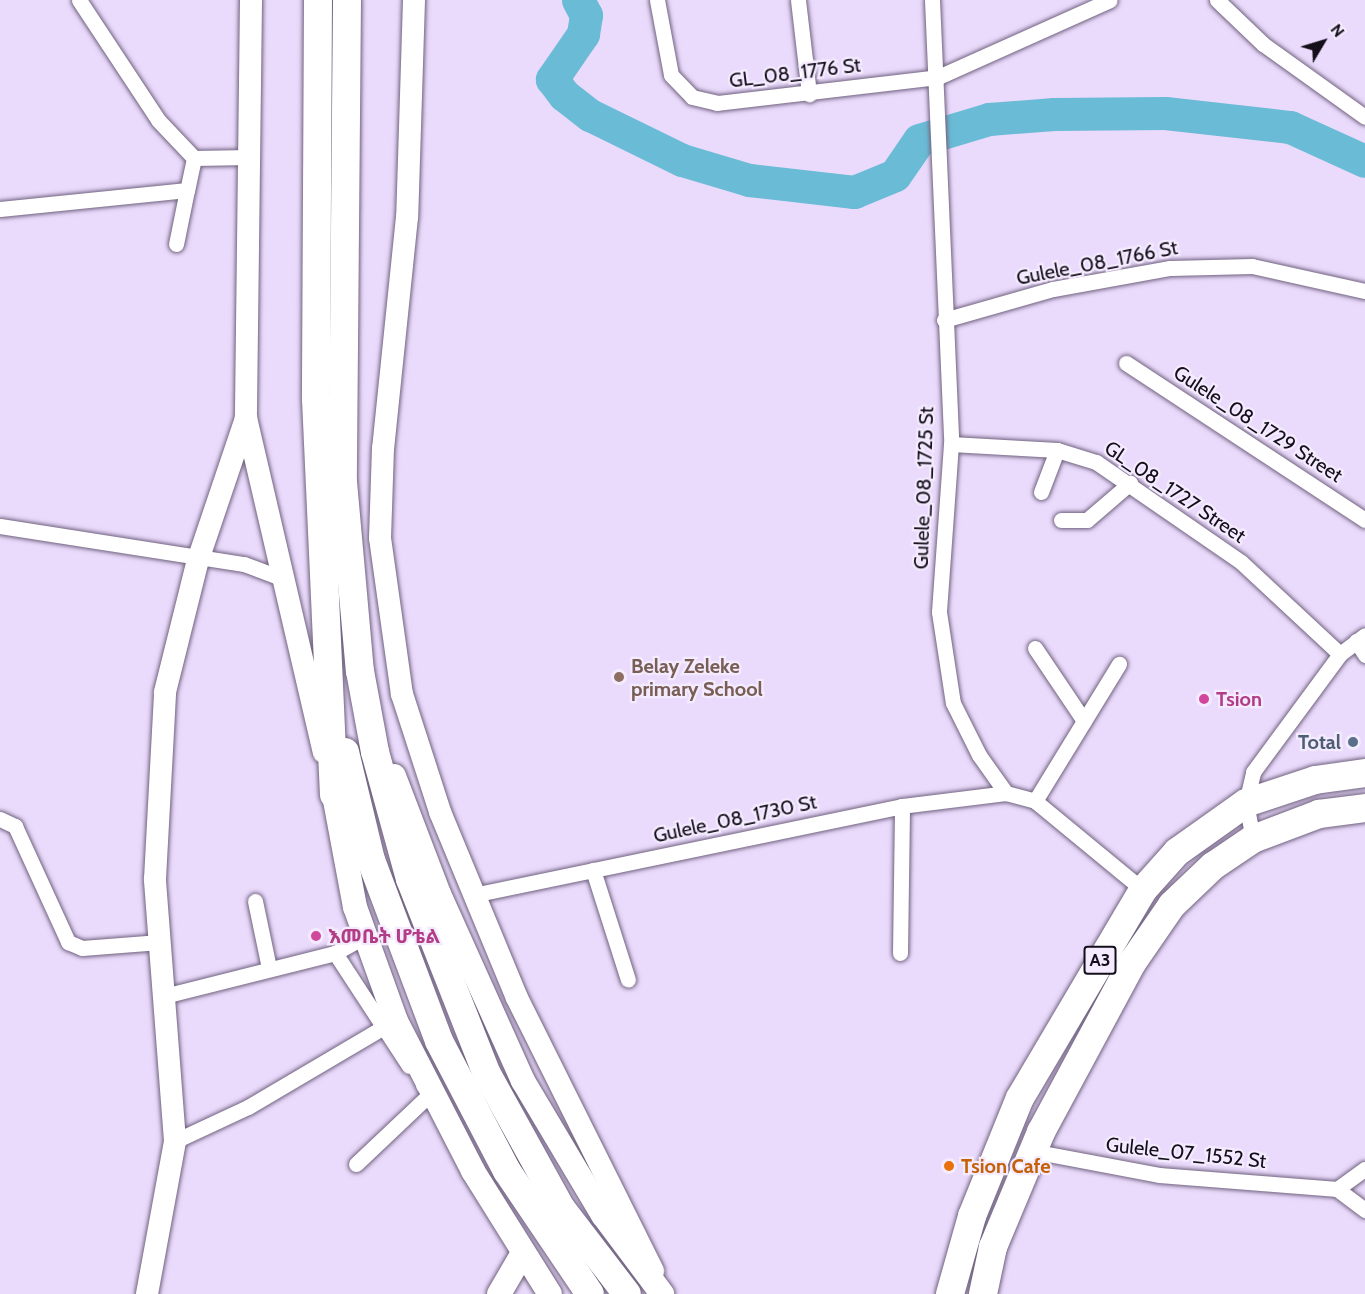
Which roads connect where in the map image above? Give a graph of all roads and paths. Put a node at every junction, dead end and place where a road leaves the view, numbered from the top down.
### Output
1 (79, 0) edge
2 (251, 0) edge
3 (318, 0) edge
4 (347, 0) edge
5 (414, 0) edge
6 (798, 0) edge
7 (932, 0) edge
8 (1110, 0) edge
9 (1217, 0) edge
10 (654, 2) edge
11 (938, 77) junction
12 (809, 94) junction
13 (1365, 117) edge
14 (249, 157) junction
15 (194, 158) junction
16 (187, 190) junction
17 (0, 208) edge
18 (176, 244) dead end
19 (1365, 291) edge
20 (944, 320) junction
21 (1126, 363) dead end
22 (246, 418) junction
23 (951, 444) junction
24 (1057, 450) junction
25 (1130, 483) junction
26 (1041, 492) dead end
27 (1061, 520) dead end
28 (1365, 520) edge
29 (0, 526) edge
30 (198, 560) junction
31 (284, 579) junction
32 (1361, 638) edge
33 (1035, 648) dead end
34 (1340, 654) junction
35 (1365, 655) edge
36 (1119, 664) dead end
37 (360, 671) junction
38 (328, 685) junction
39 (1084, 721) junction
40 (1365, 773) edge
41 (1006, 794) junction
42 (334, 795) junction
43 (1035, 801) junction
44 (1246, 803) junction
45 (902, 806) junction
46 (1365, 808) edge
47 (0, 819) edge
48 (1253, 839) junction
49 (592, 870) junction
50 (1143, 890) junction
51 (473, 895) junction
52 (255, 901) dead end
53 (364, 937) junction
54 (160, 942) junction
55 (335, 953) junction
56 (900, 953) dead end
57 (269, 968) junction
58 (628, 980) dead end
59 (164, 996) junction
60 (382, 1028) junction
61 (430, 1094) junction
62 (175, 1141) junction
63 (1032, 1151) junction
64 (356, 1164) dead end
65 (1365, 1169) edge
66 (1337, 1189) junction
67 (1365, 1210) edge
68 (523, 1253) junction
69 (949, 1286) edge
70 (147, 1294) edge
71 (499, 1294) edge
72 (550, 1294) edge
73 (590, 1294) edge
74 (627, 1294) edge
75 (663, 1294) edge
76 (983, 1294) edge

1 - 15 street
2 - 14 street
3 - 38 highway
4 - 37 highway
5 - 51 street
6 - 12 street
7 - 11 street, Gulele_08_1725 St
8 - 11 street, GL_08_1776 St
9 - 13 street
10 - 12 street, GL_08_1776 St
11 - 12 street, GL_08_1776 St
11 - 20 street, Gulele_08_1725 St
14 - 15 street
14 - 22 street
15 - 16 street
16 - 17 street
16 - 18 street
19 - 20 street, Gulele_08_1766 St
20 - 23 street, Gulele_08_1725 St
21 - 28 street, Gulele_08_1729 Street
22 - 30 street
22 - 31 street
23 - 24 street, GL_08_1727 Street
23 - 41 street, Gulele_08_1725 St
24 - 25 street, GL_08_1727 Street
24 - 26 street
25 - 27 street
25 - 34 street, GL_08_1727 Street
29 - 30 street
30 - 31 street
30 - 54 street
31 - 42 street
32 - 34 street
32 - 35 street
33 - 39 street
34 - 44 street
36 - 39 street
37 - 74 highway
37 - 75 main road
38 - 42 highway
38 - 73 highway
39 - 43 street
40 - 44 highway, A3
41 - 43 street
41 - 45 street, Gulele_08_1730 St
42 - 53 main road
43 - 50 street
44 - 48 street
44 - 50 highway, A3
45 - 49 street, Gulele_08_1730 St
45 - 56 street
46 - 48 highway, A3
47 - 54 street
48 - 63 highway, A3
49 - 51 street, Gulele_08_1730 St
49 - 58 street
50 - 69 highway, A3
51 - 75 street
52 - 57 street
53 - 55 street
53 - 61 main road
54 - 59 street
55 - 57 street
55 - 60 street
57 - 59 street
59 - 62 street
60 - 61 street
60 - 62 street
61 - 64 street
61 - 68 main road
62 - 70 street
63 - 66 street, Gulele_07_1552 St
63 - 76 highway, A3
65 - 66 street
66 - 67 street
68 - 71 main road
68 - 72 main road

